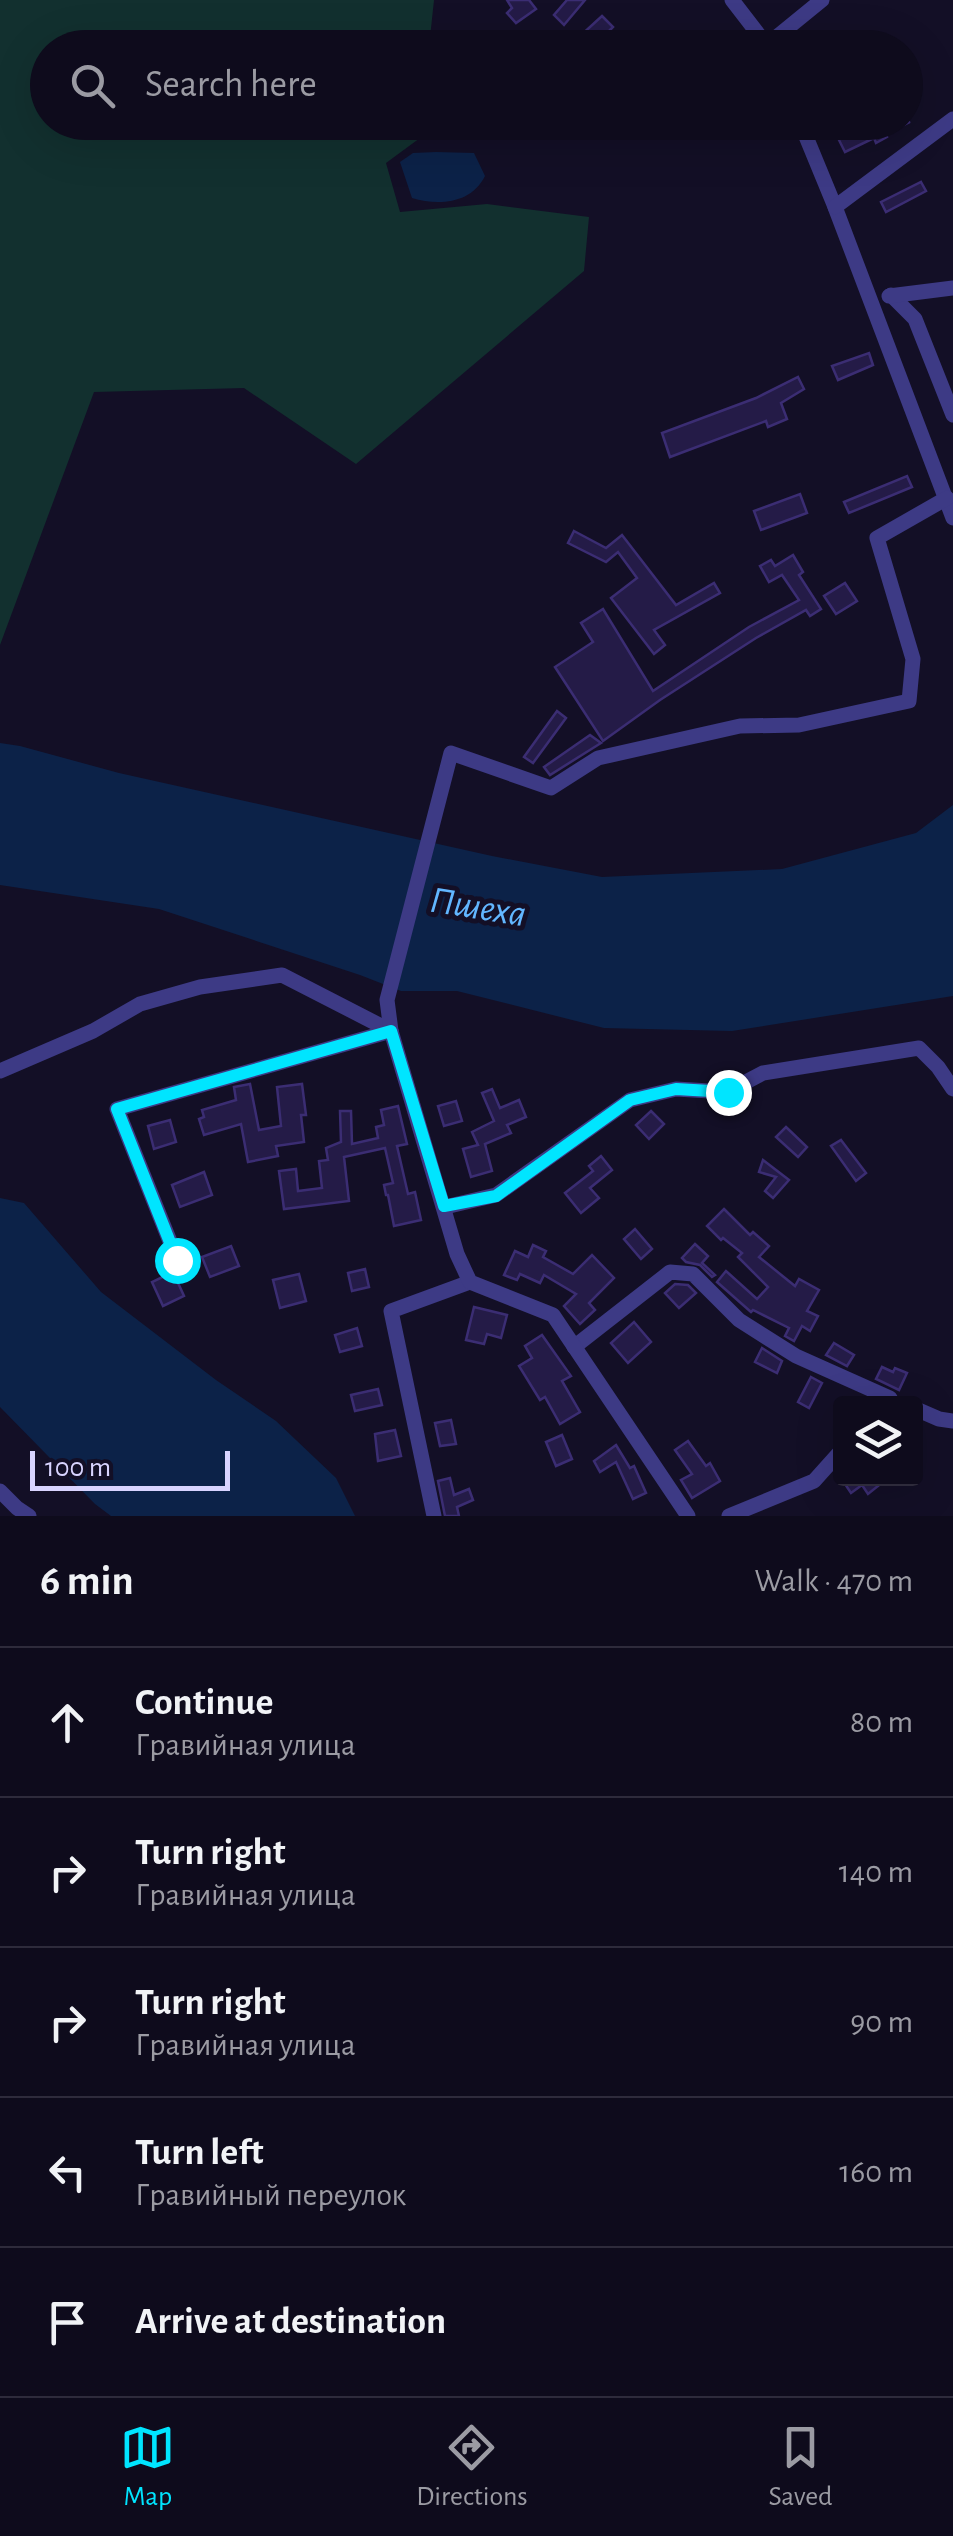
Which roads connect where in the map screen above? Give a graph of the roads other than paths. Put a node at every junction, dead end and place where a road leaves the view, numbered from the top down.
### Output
1 (732, 0) edge
2 (822, 0) edge
3 (755, 30) edge
4 (787, 30) edge
5 (953, 119) edge
6 (807, 140) edge
7 (835, 207) junction
8 (953, 288) edge
9 (891, 296) junction
10 (870, 298) junction
11 (953, 415) edge
12 (947, 498) junction
13 (953, 518) edge
14 (391, 1031) junction
15 (0, 1071) edge
16 (953, 1089) edge
17 (444, 1206) junction
18 (177, 1260) dead end
19 (470, 1282) junction
20 (574, 1348) junction
21 (879, 1396) edge
22 (923, 1412) edge
23 (953, 1421) edge
24 (833, 1460) edge
25 (0, 1491) edge
26 (29, 1516) edge
27 (434, 1516) edge
28 (688, 1516) edge
29 (729, 1516) edge

1 - 3 street
2 - 4 street
5 - 7 street
6 - 7 street
7 - 10 street
8 - 9 street
9 - 10 street
9 - 11 street
10 - 12 street
12 - 13 street
12 - 14 street
14 - 15 street
14 - 17 street
14 - 18 street
16 - 17 street
17 - 19 street
19 - 20 street
19 - 27 street
20 - 21 street
20 - 28 street
22 - 23 street
24 - 29 street
25 - 26 street

